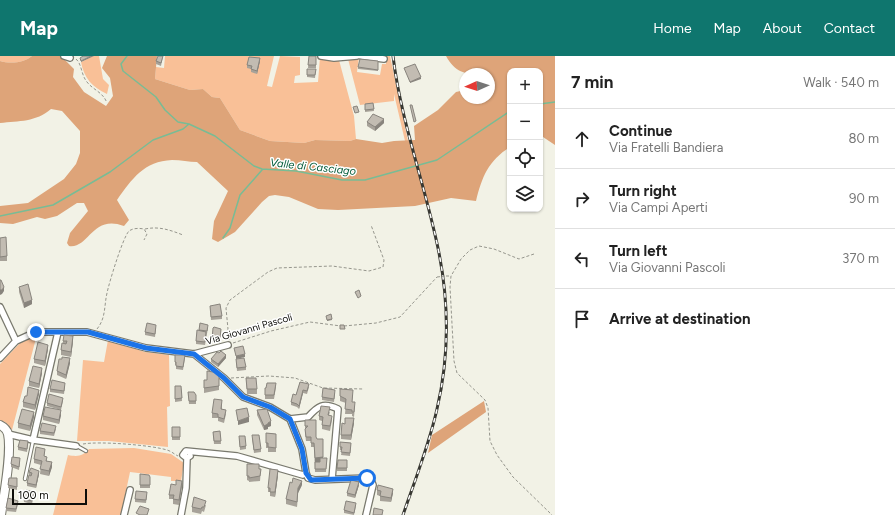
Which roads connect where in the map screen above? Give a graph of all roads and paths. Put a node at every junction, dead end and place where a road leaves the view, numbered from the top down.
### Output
1 (321, 56) edge
2 (357, 56) edge
3 (361, 56) edge
4 (70, 58) edge
5 (384, 58) edge
6 (107, 103) dead end
7 (371, 225) dead end
8 (144, 229) junction
9 (183, 235) dead end
10 (144, 240) dead end
11 (534, 254) dead end
12 (451, 276) junction
13 (0, 306) edge
14 (58, 332) junction
15 (88, 332) junction
16 (16, 341) junction
17 (228, 345) junction
18 (194, 354) junction
19 (0, 358) edge
20 (224, 378) junction
21 (363, 389) dead end
22 (290, 419) junction
23 (0, 425) edge
24 (8, 434) junction
25 (33, 440) junction
26 (76, 446) junction
27 (86, 451) dead end
28 (187, 455) junction
29 (305, 474) junction
30 (25, 479) dead end
31 (332, 479) junction
32 (130, 490) dead end
33 (1, 515) edge
34 (124, 515) edge
35 (181, 515) edge
36 (366, 515) edge
37 (552, 515) edge

1 - 2 street
3 - 5 street
4 - 6 path
7 - 17 path
8 - 9 path
8 - 10 path
8 - 15 path
11 - 12 path
12 - 17 path, Via Giovanni Pascoli, bridge
12 - 37 path
13 - 16 street
14 - 15 street, Via Giovanni Pascoli
14 - 16 street, Via Giovanni Pascoli
14 - 25 street
15 - 18 street, Via Giovanni Pascoli
16 - 19 street, Via Giovanni Pascoli
17 - 18 street, Via Giovanni Pascoli
18 - 20 street, Via Giovanni Pascoli
20 - 21 path
20 - 22 street, Via Giovanni Pascoli
22 - 29 street
22 - 31 street
23 - 24 street
24 - 25 street
24 - 33 street
25 - 26 street
25 - 30 lane
26 - 27 lane
26 - 28 path
28 - 29 street
28 - 35 street
29 - 31 street
31 - 36 street
32 - 34 street

